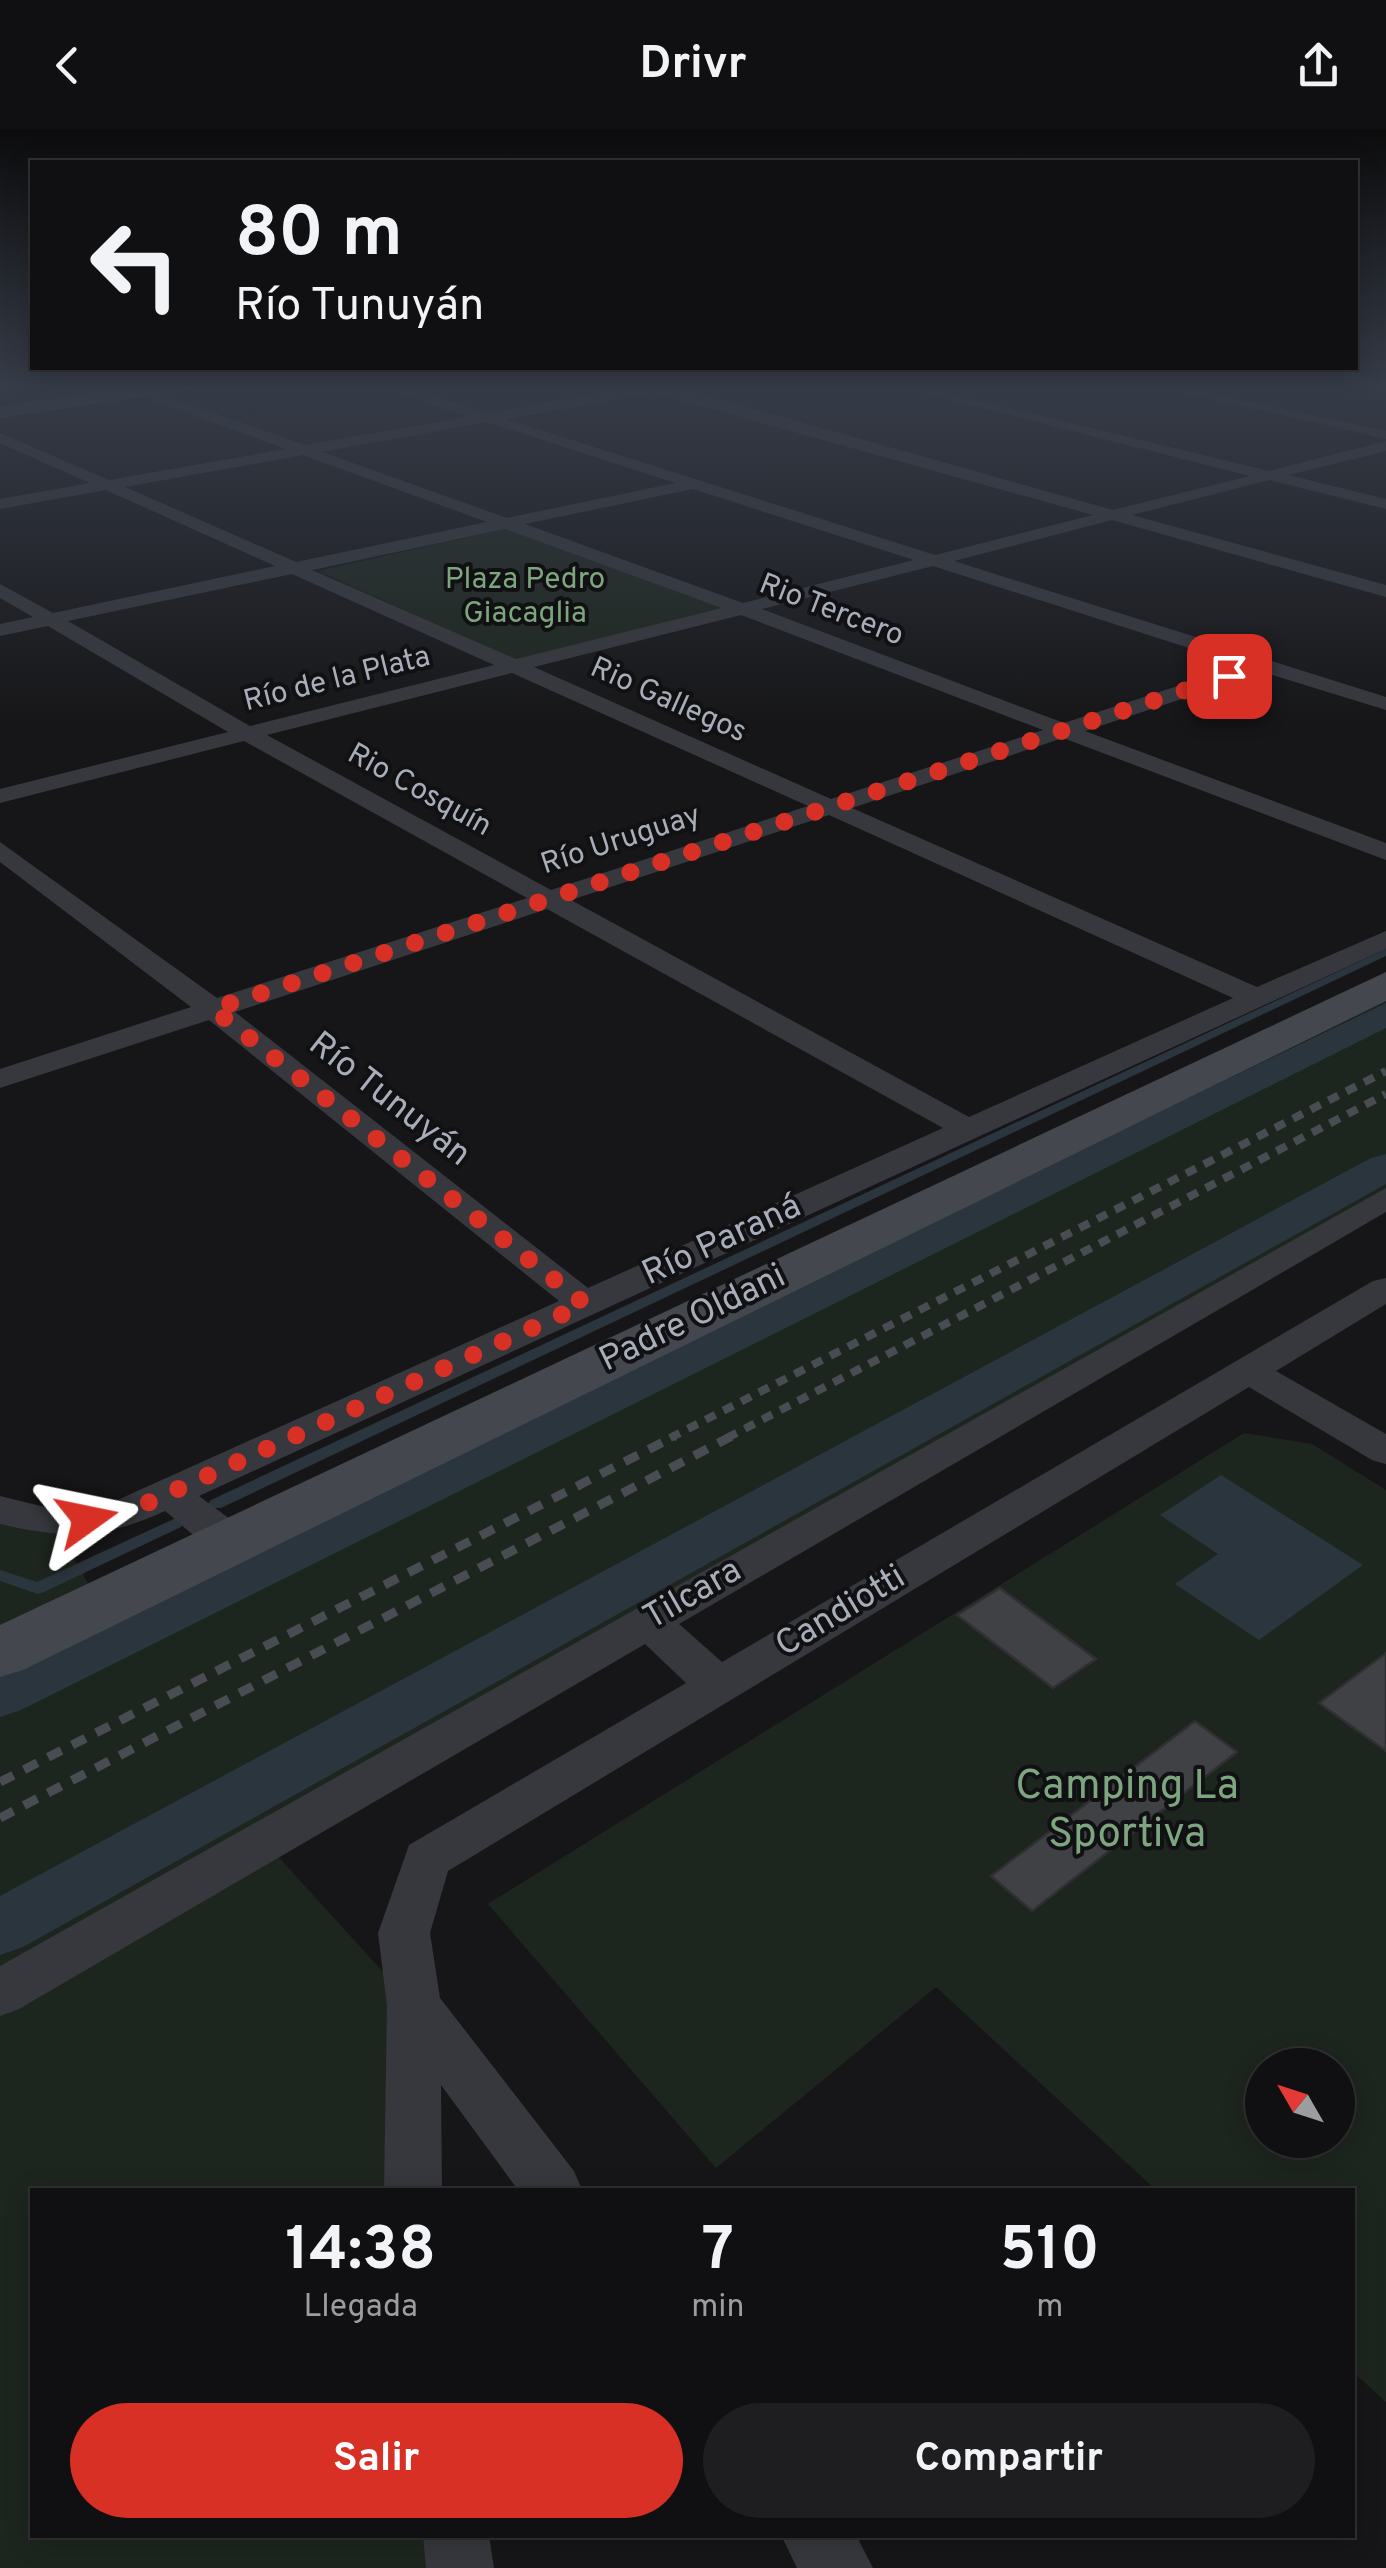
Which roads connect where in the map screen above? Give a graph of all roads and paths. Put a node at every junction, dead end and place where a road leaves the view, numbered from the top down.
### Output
1 (35, 498) edge
2 (137, 498) edge
3 (438, 498) edge
4 (629, 498) edge
5 (738, 498) edge
6 (1051, 498) edge
7 (1181, 498) edge
8 (1360, 498) edge
9 (0, 504) edge
10 (1386, 504) edge
11 (1113, 515) junction
12 (508, 523) junction
13 (935, 560) junction
14 (295, 568) junction
15 (0, 590) edge
16 (1386, 591) edge
17 (743, 609) junction
18 (52, 619) junction
19 (0, 630) edge
20 (1263, 665) junction
21 (516, 666) junction
22 (1386, 704) edge
23 (1059, 732) junction
24 (248, 734) junction
25 (0, 796) edge
26 (831, 807) junction
27 (0, 850) edge
28 (1386, 852) edge
29 (548, 899) junction
30 (1386, 938) edge
31 (1386, 985) edge
32 (1256, 997) junction
33 (213, 1009) junction
34 (0, 1079) edge
35 (968, 1129) junction
36 (1386, 1198) edge
37 (1386, 1289) edge
38 (585, 1304) junction
39 (1248, 1371) junction
40 (1386, 1451) edge
41 (170, 1494) junction
42 (0, 1510) edge
43 (232, 1541) junction
44 (647, 1622) junction
45 (0, 1653) edge
46 (718, 1686) junction
47 (0, 1992) edge
48 (414, 2006) junction
49 (413, 2188) edge
50 (551, 2188) edge
51 (456, 2538) edge
52 (816, 2538) edge
53 (460, 2568) edge
54 (839, 2568) edge

1 - 9 street
2 - 14 street, Rio Gallegos
3 - 12 street, Rio Tercero
4 - 12 street
5 - 13 street
6 - 11 street
7 - 11 street, Río de la Plata
8 - 10 street
11 - 13 street, Río de la Plata
11 - 16 street
12 - 14 street
12 - 17 street, Rio Tercero
13 - 17 street, Río de la Plata
13 - 20 street
14 - 18 street
14 - 21 street, Rio Gallegos
15 - 18 street, Rio Cosquín
17 - 21 street, Río de la Plata
17 - 23 street, Rio Tercero
18 - 19 street
18 - 24 street, Rio Cosquín
20 - 22 street
20 - 23 street, Río Uruguay
21 - 24 street, Río de la Plata
21 - 26 street, Rio Gallegos
23 - 26 street, Río Uruguay
23 - 28 street, Rio Tercero
24 - 25 street, Río de la Plata
24 - 29 street, Rio Cosquín
26 - 29 street, Río Uruguay
26 - 32 street, Rio Gallegos
27 - 33 street, Río Tunuyán
29 - 33 street, Río Uruguay
29 - 35 street, Rio Cosquín
30 - 32 street, Río Paraná
31 - 43 main road, Padre Oldani
32 - 35 street, Río Paraná
33 - 34 street, Río Uruguay
33 - 38 street, Río Tunuyán
35 - 38 street, Río Paraná
36 - 44 street, Tilcara
37 - 39 street, Candiotti
38 - 41 street, Río Paraná
39 - 40 street
39 - 46 street, Candiotti
41 - 42 street, Río Paraná
41 - 43 street
43 - 45 main road, Padre Oldani
44 - 46 street
44 - 47 street, Tilcara
46 - 48 street, Candiotti
48 - 49 street, Candiotti
48 - 50 street
51 - 53 street
52 - 54 street

